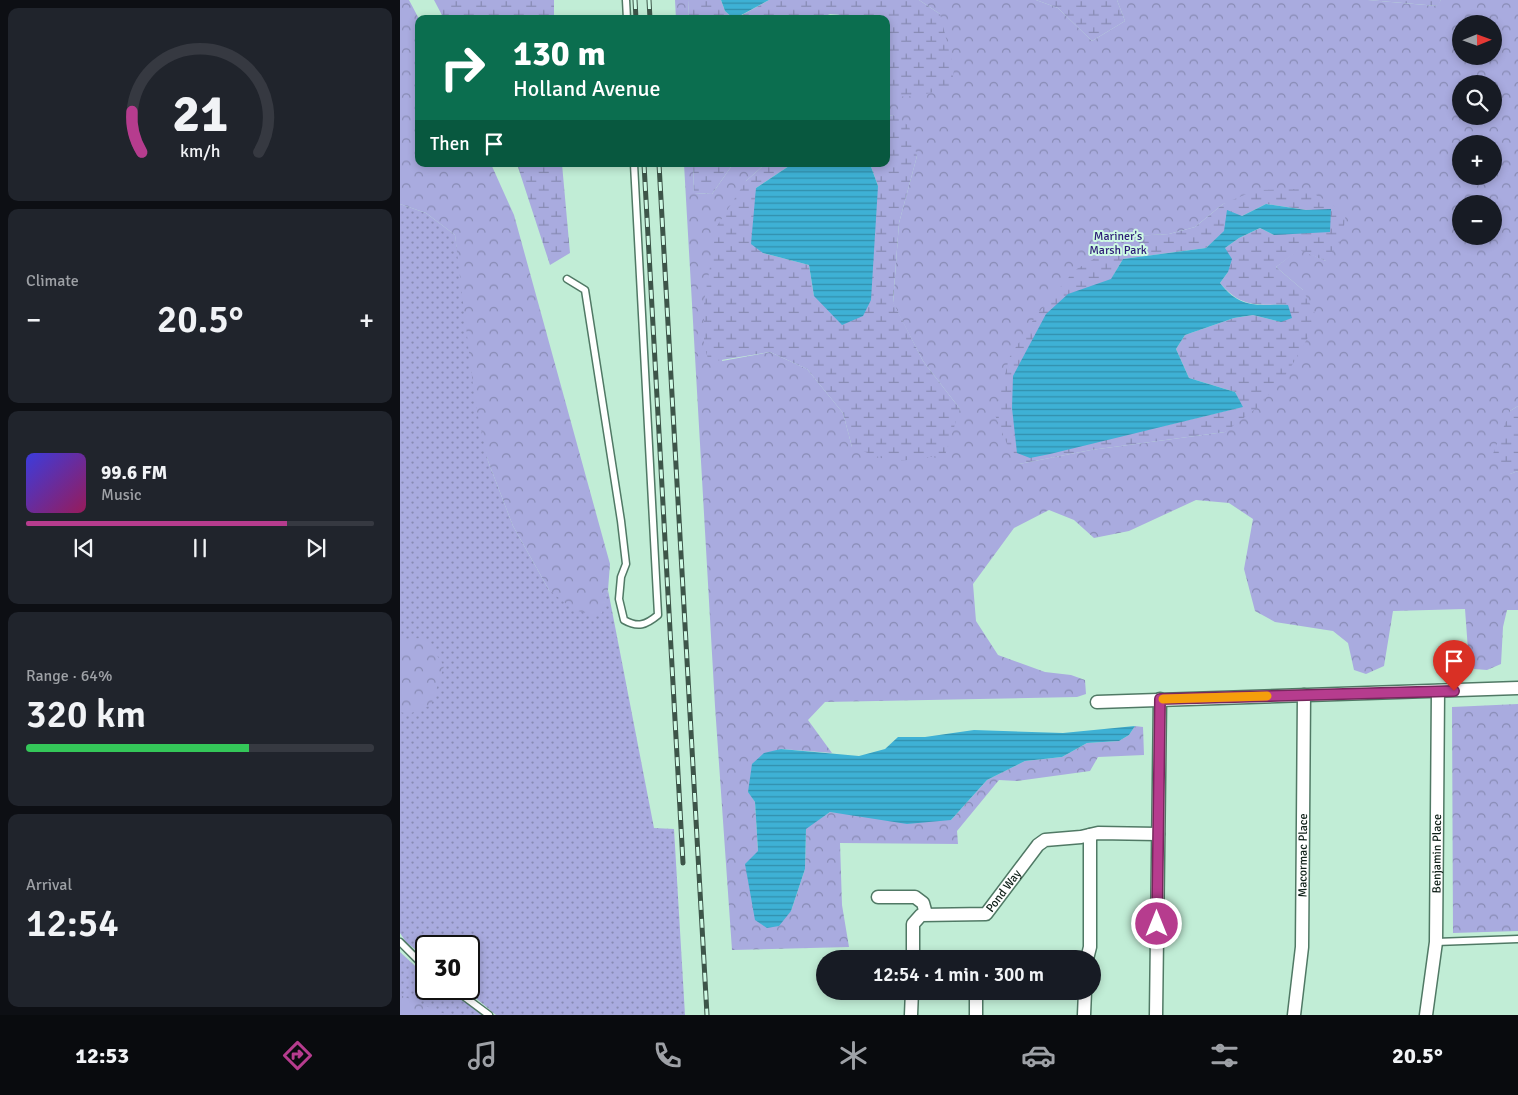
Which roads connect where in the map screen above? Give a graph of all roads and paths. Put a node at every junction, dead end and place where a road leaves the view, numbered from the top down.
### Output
1 (626, 0) edge
2 (626, 15) edge
3 (634, 167) edge
4 (567, 279) dead end
5 (1518, 688) edge
6 (1438, 691) junction
7 (1304, 695) junction
8 (1160, 699) junction
9 (1097, 702) dead end
10 (1158, 834) junction
11 (1090, 835) junction
12 (878, 897) dead end
13 (926, 914) junction
14 (1518, 940) edge
15 (400, 942) edge
16 (1436, 942) junction
17 (913, 950) edge
18 (1089, 950) edge
19 (415, 957) edge
20 (469, 1000) edge
21 (912, 1000) edge
22 (976, 1000) edge
23 (1085, 1000) edge
24 (489, 1015) edge
25 (911, 1015) edge
26 (976, 1015) edge
27 (1084, 1015) edge
28 (1156, 1015) edge
29 (1294, 1015) edge
30 (1426, 1015) edge

1 - 2 lane
3 - 4 lane
5 - 6 street
6 - 7 street
6 - 16 street, Benjamin Place
7 - 8 street
7 - 29 street, Macormac Place
8 - 9 street
8 - 10 street
10 - 11 street, Pond Way
10 - 28 street
11 - 13 street, Pond Way
11 - 18 street
12 - 13 street
13 - 17 street
14 - 16 lane
15 - 19 lane
16 - 30 street, Benjamin Place
20 - 24 lane
21 - 25 street
22 - 26 street
23 - 27 street

